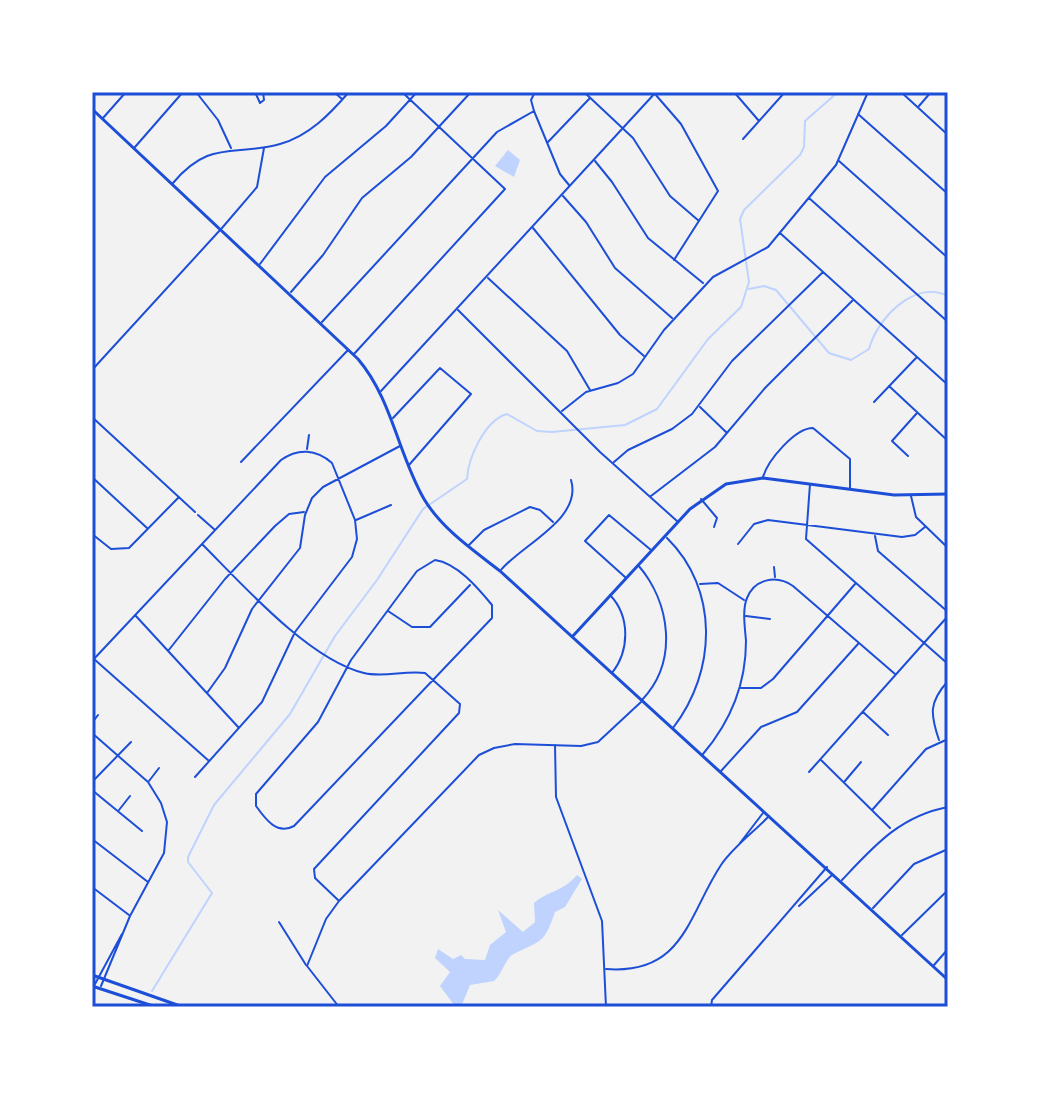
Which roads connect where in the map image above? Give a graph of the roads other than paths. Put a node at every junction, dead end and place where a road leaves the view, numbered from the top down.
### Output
1 (126, 92) edge
2 (183, 92) edge
3 (196, 92) edge
4 (255, 92) edge
5 (263, 92) edge
6 (334, 92) edge
7 (349, 92) edge
8 (402, 92) edge
9 (417, 92) edge
10 (471, 92) edge
11 (535, 92) edge
12 (584, 92) edge
13 (734, 92) edge
14 (785, 92) edge
15 (868, 92) edge
16 (901, 92) edge
17 (931, 92) edge
18 (656, 93) edge
19 (590, 98) junction
20 (411, 99) junction
21 (343, 100) junction
22 (918, 107) junction
23 (92, 109) edge
24 (534, 111) junction
25 (857, 113) junction
26 (102, 119) junction
27 (759, 121) junction
28 (441, 127) junction
29 (623, 128) junction
30 (948, 135) edge
31 (743, 139) dead end
32 (548, 143) junction
33 (264, 147) junction
34 (134, 148) junction
35 (232, 149) junction
36 (473, 157) junction
37 (594, 160) junction
38 (838, 160) junction
39 (173, 184) junction
40 (570, 186) junction
41 (948, 194) edge
42 (562, 195) junction
43 (809, 198) junction
44 (700, 223) junction
45 (532, 227) junction
46 (221, 229) junction
47 (780, 232) junction
48 (948, 258) edge
49 (674, 260) junction
50 (260, 264) junction
51 (823, 272) junction
52 (487, 277) junction
53 (705, 285) junction
54 (291, 292) junction
55 (853, 300) junction
56 (457, 309) junction
57 (673, 319) junction
58 (322, 322) junction
59 (948, 322) edge
60 (349, 349) junction
61 (354, 354) junction
62 (646, 357) junction
63 (917, 358) junction
64 (92, 370) edge
65 (948, 385) edge
66 (889, 386) junction
67 (591, 390) junction
68 (380, 392) junction
69 (874, 402) dead end
70 (699, 406) junction
71 (562, 411) junction
72 (918, 412) junction
73 (92, 417) edge
74 (391, 421) junction
75 (728, 433) junction
76 (309, 435) dead end
77 (948, 440) edge
78 (401, 445) junction
79 (307, 451) junction
80 (908, 456) dead end
81 (241, 462) dead end
82 (613, 463) junction
83 (409, 465) junction
84 (92, 477) edge
85 (340, 477) junction
86 (813, 477) dead end
87 (763, 478) junction
88 (571, 480) dead end
89 (811, 483) junction
90 (850, 488) junction
91 (948, 494) edge
92 (911, 496) junction
93 (179, 497) junction
94 (650, 497) junction
95 (701, 499) junction
96 (391, 505) dead end
97 (306, 512) junction
98 (355, 520) junction
99 (677, 521) junction
100 (554, 523) junction
101 (804, 524) junction
102 (714, 527) dead end
103 (925, 527) junction
104 (148, 529) junction
105 (215, 530) junction
106 (92, 534) edge
107 (665, 535) junction
108 (875, 535) junction
109 (202, 544) junction
110 (738, 544) dead end
111 (468, 546) junction
112 (948, 548) edge
113 (651, 550) junction
114 (638, 565) junction
115 (774, 567) dead end
116 (500, 571) junction
117 (231, 573) junction
118 (626, 578) junction
119 (775, 579) junction
120 (471, 584) junction
121 (699, 584) junction
122 (855, 584) junction
123 (610, 595) junction
124 (259, 601) junction
125 (746, 601) junction
126 (388, 611) junction
127 (828, 614) junction
128 (948, 614) edge
129 (135, 615) junction
130 (745, 616) junction
131 (770, 619) dead end
132 (295, 632) junction
133 (572, 637) junction
134 (859, 642) junction
135 (924, 643) junction
136 (168, 651) junction
137 (93, 660) edge
138 (948, 664) edge
139 (347, 668) junction
140 (612, 674) junction
141 (895, 674) junction
142 (435, 680) junction
143 (948, 681) edge
144 (740, 688) junction
145 (207, 693) junction
146 (642, 701) junction
147 (862, 711) junction
148 (98, 715) dead end
149 (92, 723) edge
150 (239, 729) junction
151 (673, 729) junction
152 (92, 733) edge
153 (888, 735) dead end
154 (948, 739) edge
155 (939, 741) junction
156 (131, 742) dead end
157 (555, 745) junction
158 (117, 755) junction
159 (702, 755) junction
160 (821, 758) junction
161 (210, 761) junction
162 (861, 762) dead end
163 (159, 768) dead end
164 (720, 772) junction
165 (809, 772) dead end
166 (195, 777) dead end
167 (92, 782) edge
168 (148, 782) junction
169 (844, 782) junction
170 (92, 790) edge
171 (130, 796) dead end
172 (948, 807) edge
173 (873, 809) junction
174 (118, 811) junction
175 (767, 814) junction
176 (892, 830) junction
177 (142, 831) dead end
178 (92, 839) edge
179 (948, 849) edge
180 (827, 867) junction
181 (834, 874) junction
182 (842, 881) junction
183 (148, 882) junction
184 (92, 887) edge
185 (948, 890) edge
186 (339, 901) junction
187 (794, 909) junction
188 (872, 909) junction
189 (130, 916) junction
190 (279, 922) dead end
191 (123, 933) junction
192 (901, 936) junction
193 (948, 949) edge
194 (307, 966) junction
195 (933, 966) junction
196 (606, 969) junction
197 (92, 975) edge
198 (98, 977) junction
199 (103, 979) junction
200 (948, 980) edge
201 (93, 986) edge
202 (100, 988) junction
203 (156, 1007) edge
204 (183, 1007) edge
205 (339, 1007) edge
206 (606, 1007) edge
207 (711, 1007) edge

1 - 26 street
2 - 34 street
3 - 35 street
4 - 5 street
6 - 21 street
7 - 21 street
8 - 20 street
9 - 20 street
10 - 28 street
11 - 24 street
12 - 19 street
13 - 27 street
14 - 27 street
15 - 25 street
16 - 22 street
17 - 22 street
18 - 29 street
18 - 44 street
19 - 29 street
19 - 32 street
20 - 28 street
20 - 50 street
21 - 33 street
22 - 30 street
23 - 26 main road
24 - 32 street
24 - 36 street
25 - 38 street
25 - 41 street
26 - 34 main road
27 - 31 street
28 - 36 street
28 - 54 street
29 - 37 street
29 - 44 street
32 - 40 street
33 - 35 street
33 - 46 street
34 - 39 main road
35 - 39 street
36 - 58 street
36 - 61 street
37 - 40 street
37 - 49 street
38 - 43 street
38 - 48 street
39 - 46 main road
40 - 42 street
42 - 45 street
42 - 57 street
43 - 47 street
43 - 59 street
44 - 49 street
45 - 52 street
45 - 62 street
46 - 50 main road
46 - 64 street
47 - 51 street
47 - 53 street
49 - 53 street
50 - 54 main road
51 - 55 street
51 - 70 street
52 - 56 street
52 - 67 street
53 - 57 street
54 - 58 main road
55 - 63 street
55 - 75 street
56 - 68 street
56 - 71 street
57 - 62 street
58 - 60 main road
60 - 61 main road
60 - 81 street
61 - 68 main road
62 - 67 street
63 - 65 street
63 - 66 street
66 - 69 street
66 - 72 street
67 - 71 street
68 - 74 main road
70 - 75 street
70 - 82 street
71 - 82 street
72 - 77 street
72 - 80 street
73 - 93 street
74 - 78 main road
74 - 83 street
75 - 94 street
76 - 79 street
78 - 83 main road
78 - 85 street
79 - 85 street
79 - 105 street
82 - 94 street
83 - 111 main road
84 - 104 street
85 - 97 street
85 - 98 street
86 - 89 street
87 - 89 main road
87 - 90 street
87 - 95 main road
88 - 100 street
89 - 90 main road
89 - 101 street
90 - 92 main road
91 - 92 main road
92 - 103 street
93 - 104 street
93 - 105 street
94 - 99 street
95 - 99 main road
95 - 102 street
96 - 98 street
97 - 117 street
97 - 124 street
98 - 132 street
99 - 107 main road
100 - 111 street
100 - 116 street
101 - 108 street
101 - 110 street
101 - 122 street
103 - 108 street
103 - 112 street
104 - 106 street
105 - 109 street
107 - 113 main road
107 - 121 street
108 - 128 street
109 - 117 street
109 - 129 street
111 - 116 main road
113 - 114 main road
113 - 118 street
114 - 118 main road
114 - 146 street
115 - 119 street
116 - 133 main road
117 - 124 street
117 - 136 street
118 - 123 main road
119 - 125 street
119 - 127 street
120 - 126 street
120 - 126 street
120 - 142 street
121 - 125 street
121 - 151 street
122 - 127 street
122 - 135 street
123 - 133 main road
123 - 140 street
124 - 132 street
124 - 145 street
125 - 130 street
126 - 139 street
127 - 134 street
127 - 144 street
128 - 135 street
129 - 136 street
129 - 137 street
130 - 131 street
130 - 144 street
132 - 139 street
132 - 150 street
133 - 140 main road
134 - 141 street
134 - 164 street
135 - 138 street
135 - 141 street
136 - 145 street
137 - 161 street
139 - 142 street
139 - 142 street
140 - 146 main road
141 - 147 street
142 - 186 street
143 - 155 street
144 - 159 street
145 - 150 street
146 - 151 main road
146 - 157 street
147 - 153 street
147 - 160 street
148 - 149 street
150 - 161 street
151 - 159 main road
152 - 158 street
154 - 155 street
155 - 173 street
156 - 158 street
157 - 186 street
157 - 196 street
158 - 167 street
158 - 168 street
159 - 164 main road
160 - 165 street
160 - 169 street
161 - 166 street
162 - 169 street
163 - 168 street
164 - 175 main road
168 - 183 street
169 - 173 street
170 - 174 street
171 - 174 street
172 - 176 street
173 - 176 street
174 - 177 street
175 - 180 main road
175 - 196 street
176 - 182 street
178 - 183 street
179 - 188 street
180 - 181 main road
180 - 187 street
181 - 182 main road
181 - 187 street
182 - 188 main road
183 - 189 street
184 - 189 street
185 - 192 street
186 - 194 street
187 - 207 street
188 - 192 main road
189 - 191 street
190 - 194 street
191 - 198 street
191 - 199 street
192 - 195 main road
193 - 195 street
194 - 205 street
195 - 200 main road
196 - 206 street
197 - 198 main road
198 - 199 main road
198 - 201 street
199 - 202 street
199 - 204 main road
201 - 202 main road
202 - 203 main road

